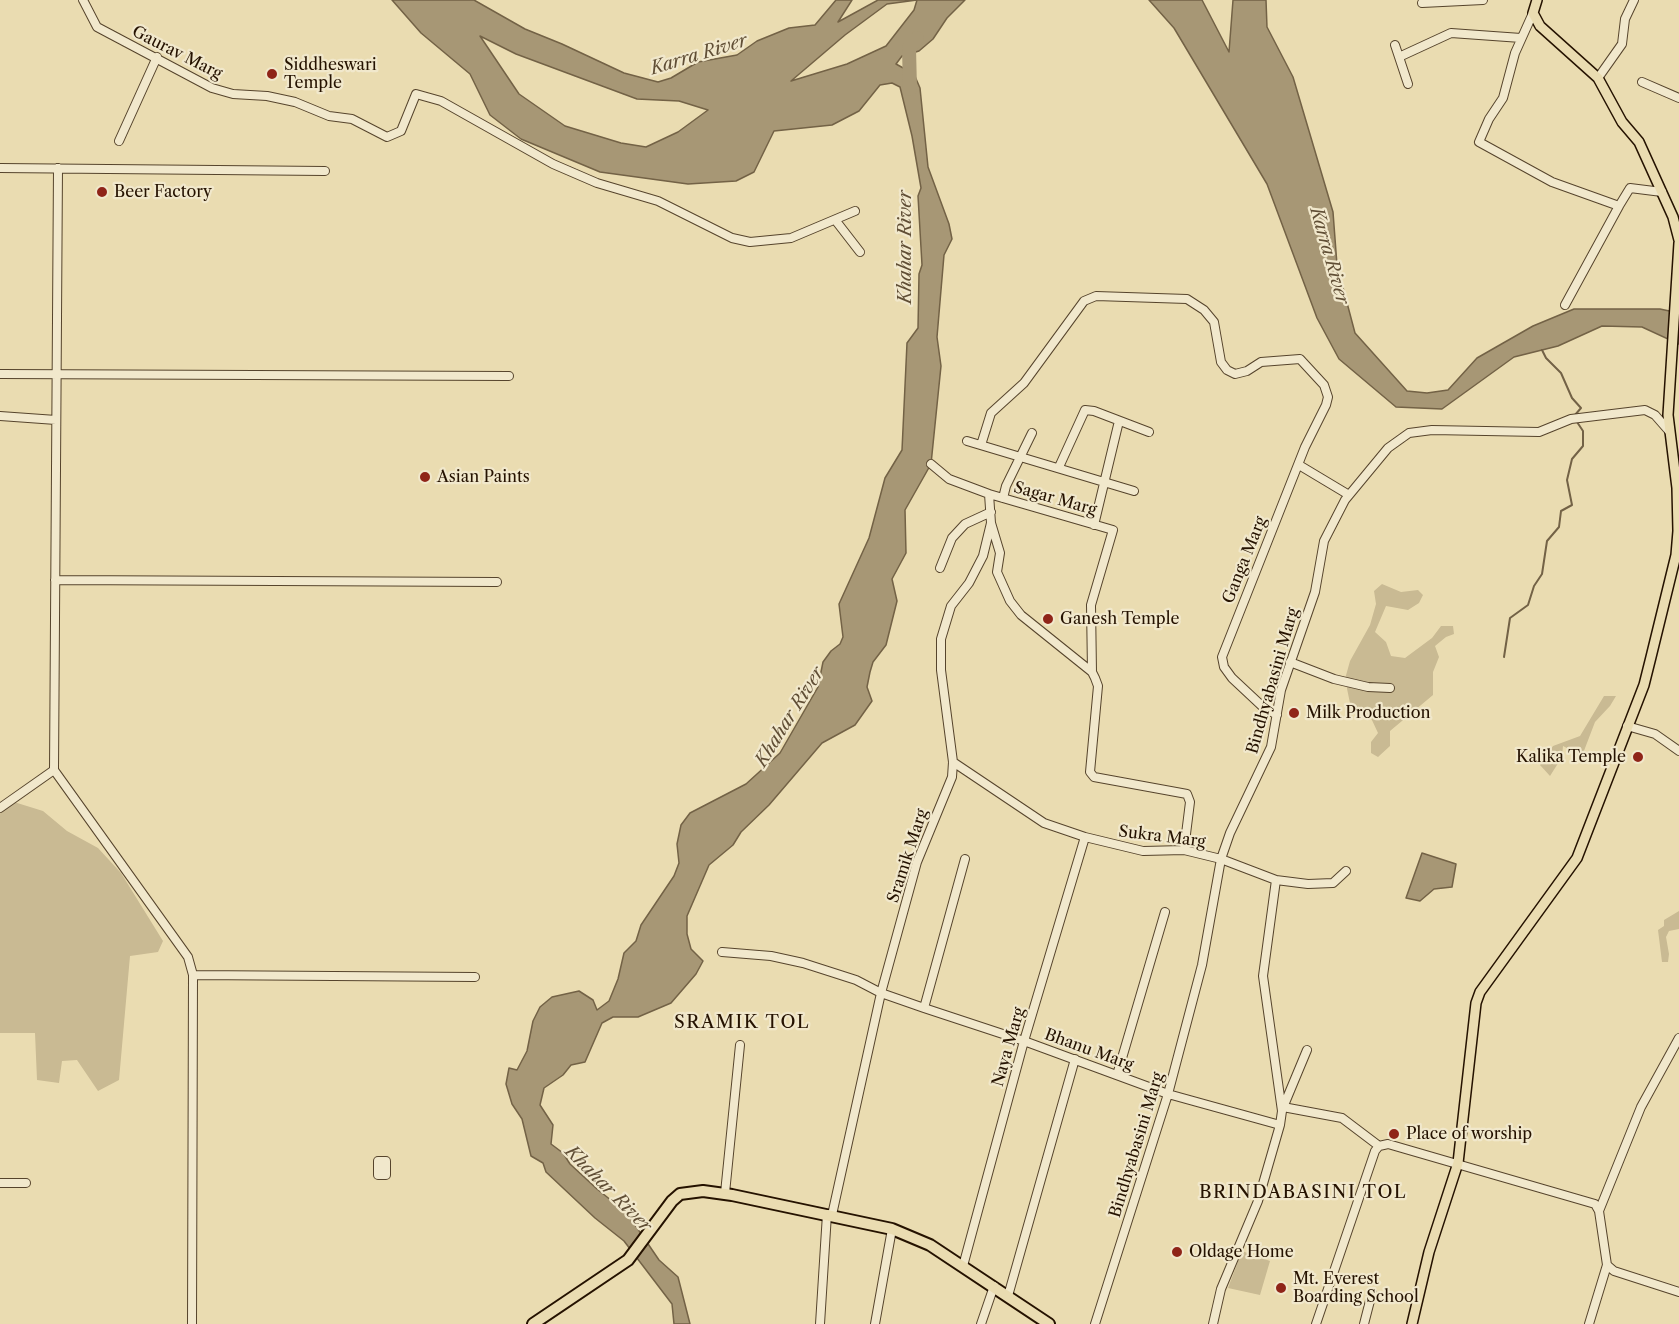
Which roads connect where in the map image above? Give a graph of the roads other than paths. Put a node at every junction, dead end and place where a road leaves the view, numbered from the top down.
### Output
1 (83, 0) edge
2 (1483, 0) edge
3 (1537, 0) edge
4 (1634, 0) edge
5 (1422, 3) dead end
6 (1533, 13) junction
7 (1521, 38) junction
8 (1395, 45) dead end
9 (157, 57) junction
10 (1399, 57) junction
11 (1598, 78) junction
12 (1642, 82) dead end
13 (1408, 84) dead end
14 (1679, 98) edge
15 (119, 141) dead end
16 (0, 168) edge
17 (58, 168) junction
18 (324, 171) dead end
19 (1662, 192) junction
20 (1619, 206) junction
21 (855, 211) dead end
22 (1676, 214) edge
23 (836, 221) junction
24 (1679, 242) edge
25 (860, 252) dead end
26 (1565, 305) dead end
27 (0, 374) edge
28 (57, 375) junction
29 (509, 376) dead end
30 (0, 416) edge
31 (56, 420) junction
32 (1119, 421) junction
33 (1669, 431) junction
34 (1149, 432) dead end
35 (1032, 433) dead end
36 (967, 441) dead end
37 (981, 445) junction
38 (1020, 456) junction
39 (931, 464) dead end
40 (1299, 465) junction
41 (1059, 467) junction
42 (1105, 482) junction
43 (1134, 491) dead end
44 (989, 494) junction
45 (1349, 495) junction
46 (1003, 498) junction
47 (990, 512) junction
48 (991, 523) junction
49 (1094, 525) junction
50 (940, 568) dead end
51 (55, 580) junction
52 (497, 582) dead end
53 (1290, 662) junction
54 (1092, 672) junction
55 (1390, 688) dead end
56 (1277, 716) junction
57 (1628, 726) junction
58 (1679, 751) edge
59 (953, 762) junction
60 (54, 770) junction
61 (0, 808) edge
62 (1085, 837) junction
63 (1184, 850) junction
64 (965, 859) dead end
65 (1221, 859) junction
66 (1346, 871) dead end
67 (1276, 880) junction
68 (1165, 912) dead end
69 (722, 952) dead end
70 (193, 975) junction
71 (475, 977) dead end
72 (881, 993) junction
73 (924, 1008) junction
74 (1679, 1038) edge
75 (1024, 1041) junction
76 (740, 1045) dead end
77 (1307, 1050) dead end
78 (1076, 1059) junction
79 (1117, 1075) junction
80 (1168, 1094) junction
81 (1282, 1109) junction
82 (1280, 1125) junction
83 (1379, 1146) junction
84 (1458, 1163) junction
85 (0, 1183) edge
86 (26, 1183) dead end
87 (725, 1193) junction
88 (1599, 1211) junction
89 (830, 1215) junction
90 (892, 1229) junction
91 (1607, 1265) junction
92 (963, 1266) junction
93 (993, 1286) junction
94 (1679, 1292) edge
95 (1372, 1293) dead end
96 (1008, 1296) junction
97 (1044, 1322) edge
98 (192, 1324) edge
99 (533, 1324) edge
100 (820, 1324) edge
101 (876, 1324) edge
102 (981, 1324) edge
103 (1095, 1324) edge
104 (1213, 1324) edge
105 (1316, 1324) edge
106 (1364, 1324) edge
107 (1412, 1324) edge
108 (1589, 1324) edge

1 - 9 street, Gaurav Marg
2 - 5 street
3 - 6 main road
4 - 11 street
6 - 7 street
6 - 11 main road
7 - 10 street
7 - 20 street
8 - 10 street
9 - 15 street
9 - 23 street, Gaurav Marg
10 - 13 street
11 - 19 main road
12 - 14 street
16 - 17 street
17 - 18 street
17 - 28 street
19 - 20 street
19 - 22 main road
20 - 26 street
21 - 23 street
22 - 24 main road
23 - 25 street
24 - 33 main road
27 - 28 street
28 - 29 street
28 - 31 street
30 - 31 street
31 - 51 street
32 - 34 street
32 - 41 street
32 - 42 street
33 - 45 street, Bindhyabasini Marg
33 - 57 main road
35 - 38 street
36 - 37 street
37 - 38 street
37 - 40 street, Ganga Marg
38 - 41 street
38 - 46 street
39 - 44 street, Sagar Marg
40 - 45 street
40 - 56 street, Ganga Marg
41 - 42 street
42 - 43 street
42 - 49 street
44 - 46 street, Sagar Marg
44 - 47 street, Sramik Marg
45 - 53 street, Bindhyabasini Marg
46 - 49 street, Sagar Marg
47 - 48 street, Sramik Marg
47 - 50 street
48 - 54 street
48 - 59 street, Sramik Marg
49 - 54 street, Sagar Marg
51 - 52 street
51 - 60 street
53 - 55 street
53 - 56 street, Bindhyabasini Marg
54 - 63 street
56 - 65 street, Bindhyabasini Marg
57 - 58 street
57 - 84 main road
59 - 62 street, Sukra Marg
59 - 72 street, Sramik Marg
60 - 61 street
60 - 70 street
62 - 63 street, Sukra Marg
62 - 75 street, Naya Marg
63 - 65 street, Sukra Marg
64 - 73 street
65 - 67 street, Sukra Marg
65 - 80 street, Bindhyabasini Marg
66 - 67 street, Sukra Marg
67 - 81 street
68 - 79 street
69 - 72 street, Bhanu Marg
70 - 71 street
70 - 98 street
72 - 73 street, Bhanu Marg
72 - 89 street, Sramik Marg
73 - 75 street, Bhanu Marg
74 - 88 street
75 - 78 street, Bhanu Marg
75 - 92 street, Naya Marg
76 - 87 street
77 - 81 street
78 - 79 street, Bhanu Marg
78 - 96 street
79 - 80 street, Bhanu Marg
80 - 82 street, Bhanu Marg
80 - 103 street, Bindhyabasini Marg
81 - 82 street
81 - 83 street
82 - 104 street
83 - 84 street
83 - 105 street
84 - 88 street
84 - 107 main road
85 - 86 street
87 - 89 highway
87 - 99 highway
88 - 91 street
89 - 90 highway
89 - 100 street, Sramik Marg
90 - 92 highway
90 - 101 street
91 - 94 street
91 - 108 street
92 - 93 highway
93 - 96 highway
93 - 102 street
95 - 106 street
96 - 97 highway

